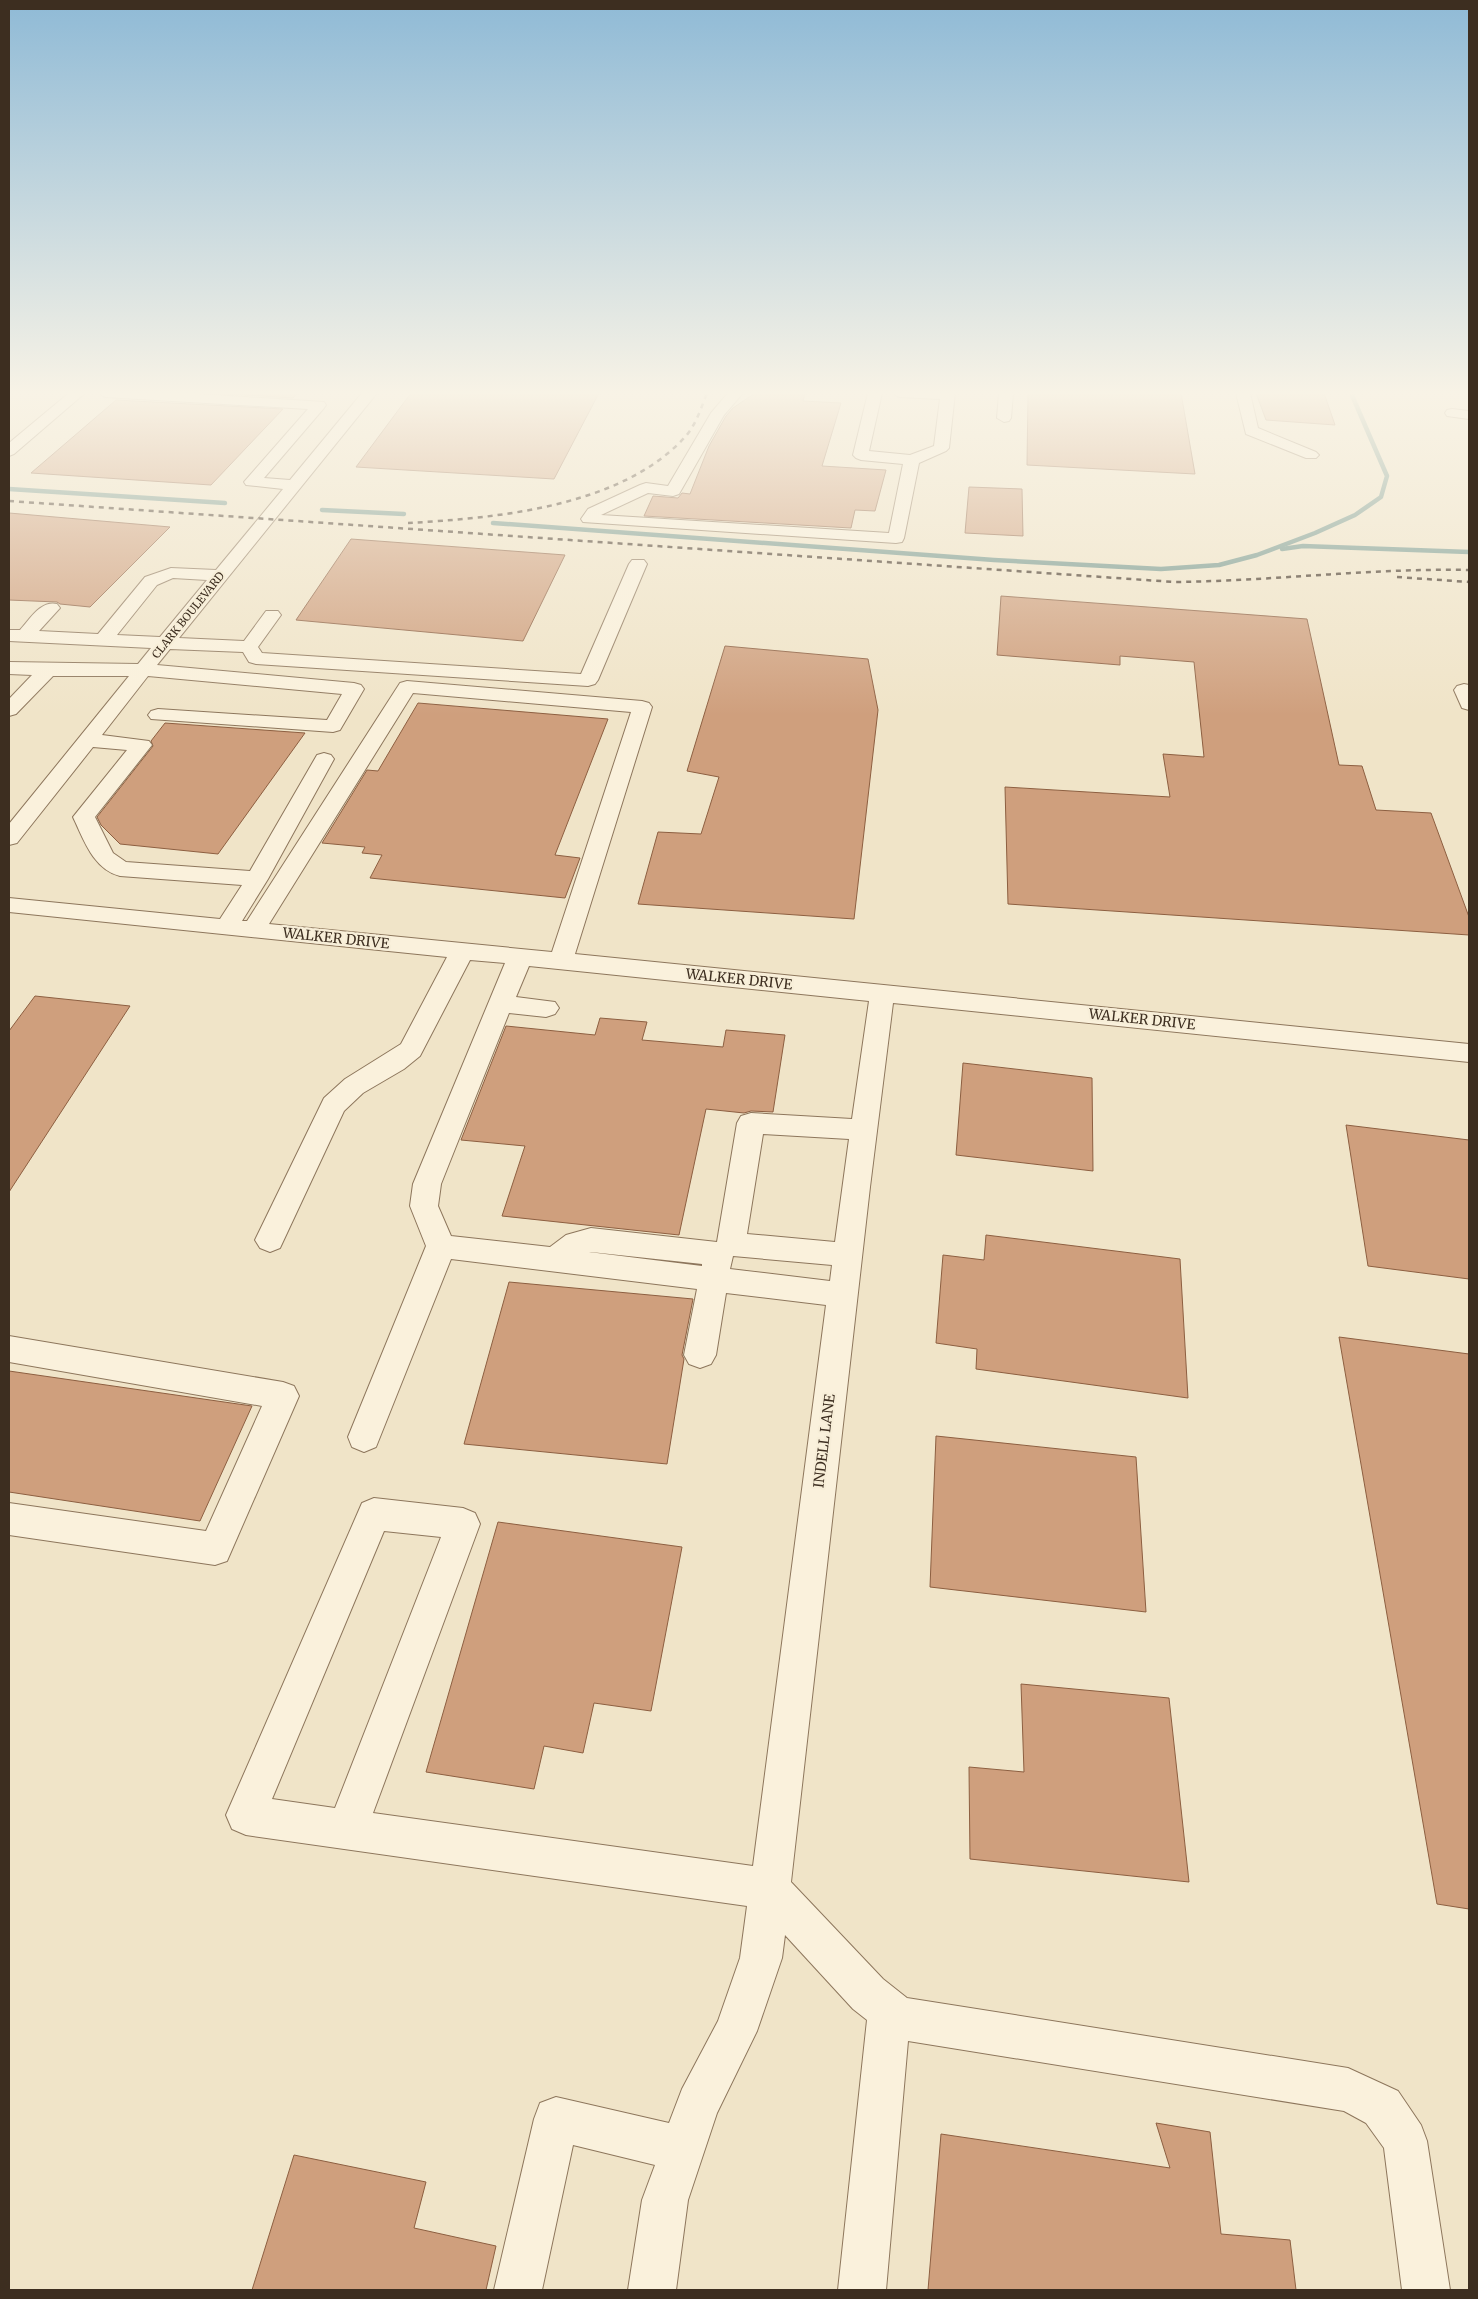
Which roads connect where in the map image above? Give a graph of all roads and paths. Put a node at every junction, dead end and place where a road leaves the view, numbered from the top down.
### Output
1 (281, 500) edge
2 (619, 500) edge
3 (904, 500) edge
4 (638, 564) dead end
5 (220, 575) junction
6 (51, 608) dead end
7 (272, 615) dead end
8 (16, 635) edge
9 (102, 640) junction
10 (164, 644) junction
11 (249, 648) junction
12 (9, 668) edge
13 (48, 670) junction
14 (144, 670) junction
15 (9, 710) edge
16 (158, 715) dead end
17 (88, 740) junction
18 (324, 759) dead end
19 (9, 838) edge
20 (257, 879) junction
21 (9, 905) edge
22 (226, 927) junction
23 (253, 930) junction
24 (462, 951) junction
25 (520, 957) junction
26 (561, 961) junction
27 (882, 993) junction
28 (501, 1004) junction
29 (546, 1008) dead end
30 (1469, 1053) edge
31 (863, 1130) junction
32 (270, 1240) dead end
33 (441, 1246) junction
34 (848, 1255) junction
35 (721, 1259) junction
36 (842, 1295) junction
37 (9, 1349) edge
38 (700, 1355) dead end
39 (364, 1437) dead end
40 (9, 1519) edge
41 (347, 1829) junction
42 (770, 1889) junction
43 (889, 2011) junction
44 (682, 2149) junction
45 (518, 2290) edge
46 (652, 2290) edge
47 (862, 2290) edge
48 (1426, 2290) edge

1 - 5 street, CLARK BOULEVARD
2 - 3 street
4 - 11 street
5 - 9 street
5 - 10 street, CLARK BOULEVARD
6 - 8 street
7 - 11 street
8 - 9 street
9 - 10 street
10 - 11 street
10 - 14 street, CLARK BOULEVARD
12 - 13 street
13 - 14 street
13 - 15 street
14 - 16 street
14 - 17 street, CLARK BOULEVARD
17 - 19 street, CLARK BOULEVARD
17 - 20 street
18 - 20 street
20 - 22 street
21 - 22 street, WALKER DRIVE
22 - 23 street, WALKER DRIVE
23 - 24 street, WALKER DRIVE
23 - 26 street
24 - 25 street, WALKER DRIVE
24 - 32 street
25 - 26 street, WALKER DRIVE
25 - 28 street
26 - 27 street, WALKER DRIVE
27 - 30 street, WALKER DRIVE
27 - 31 street, INDELL LANE
28 - 29 street
28 - 33 street
31 - 34 street, INDELL LANE
31 - 35 street
33 - 35 street
33 - 39 street
34 - 35 street
34 - 36 street, INDELL LANE
35 - 36 street
35 - 38 street
36 - 42 street, INDELL LANE
37 - 40 street
41 - 41 street
41 - 42 street
42 - 43 street
42 - 44 street, INDELL LANE
43 - 47 street
43 - 48 street
44 - 45 street
44 - 46 street, INDELL LANE

